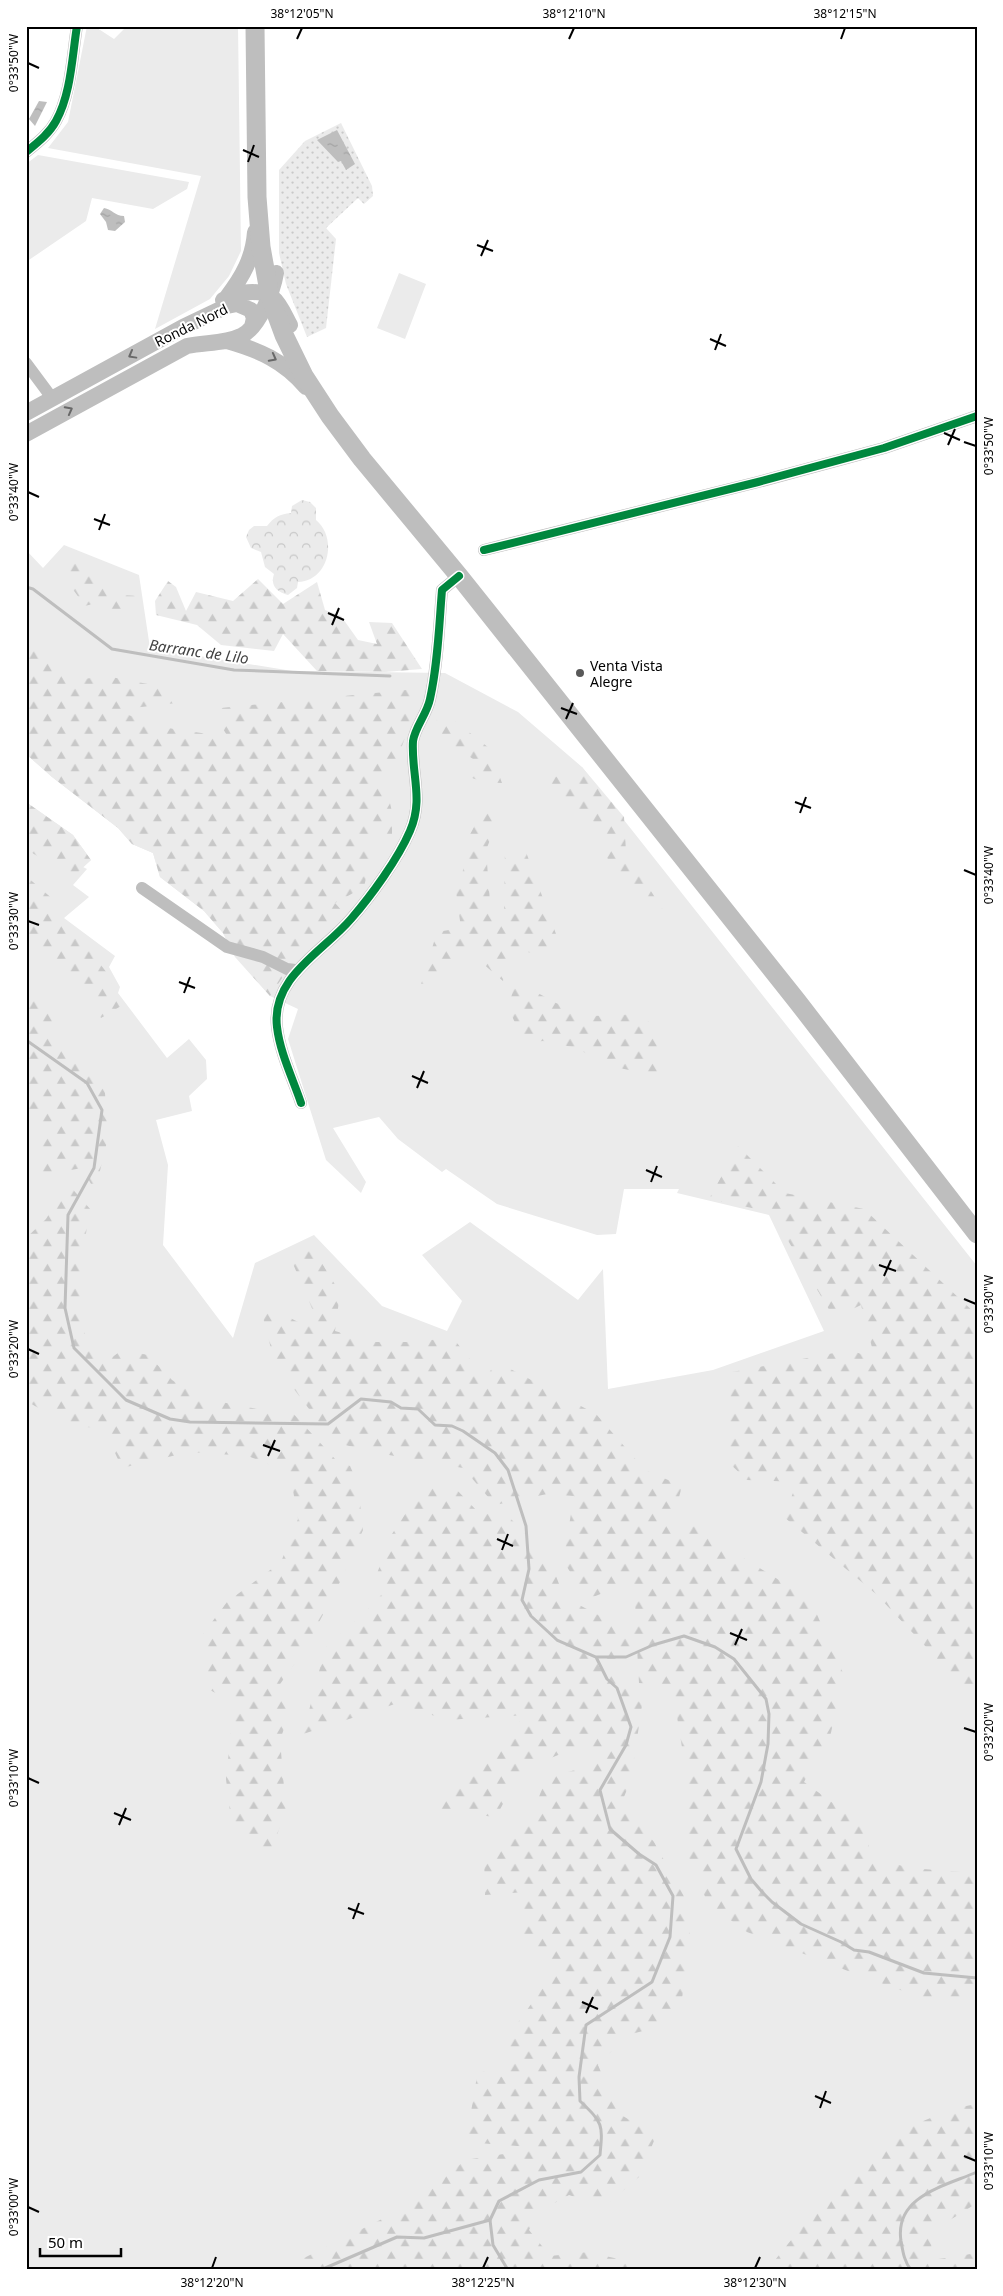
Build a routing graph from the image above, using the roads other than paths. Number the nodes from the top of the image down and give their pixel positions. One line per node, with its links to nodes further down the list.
1 (77, 26): 4 (street)
2 (255, 26): 5 (highway)
3 (264, 26): 6 (highway)
4 (26, 152)
5 (257, 197): 7 (main road); 8 (highway)
6 (276, 273): 8 (main road); 10 (highway)
7 (228, 297): 8 (main road); 9 (main road)
8 (270, 297): 10 (main road); 11 (main road); 16 (highway)
9 (206, 317): 11 (main road, Ronda Nord); 14 (main road, Ronda Nord, one-way to 14)
10 (290, 325): 20 (highway)
11 (252, 327): 12 (main road, Ronda Nord)
12 (227, 341): 16 (main road, one-way to 16); 18 (main road, Ronda Nord, one-way to 12)
13 (26, 363): 14 (street)
14 (52, 398): 15 (main road, Ronda Nord)
15 (26, 412)
16 (330, 416): 20 (highway)
17 (977, 416): 19 (street)
18 (26, 434)
19 (484, 550)
20 (445, 560): 21 (highway)
21 (459, 576): 23 (street); 25 (highway)
22 (142, 888): 23 (street)
23 (296, 970): 24 (street)
24 (302, 1103)
25 (977, 1234)

